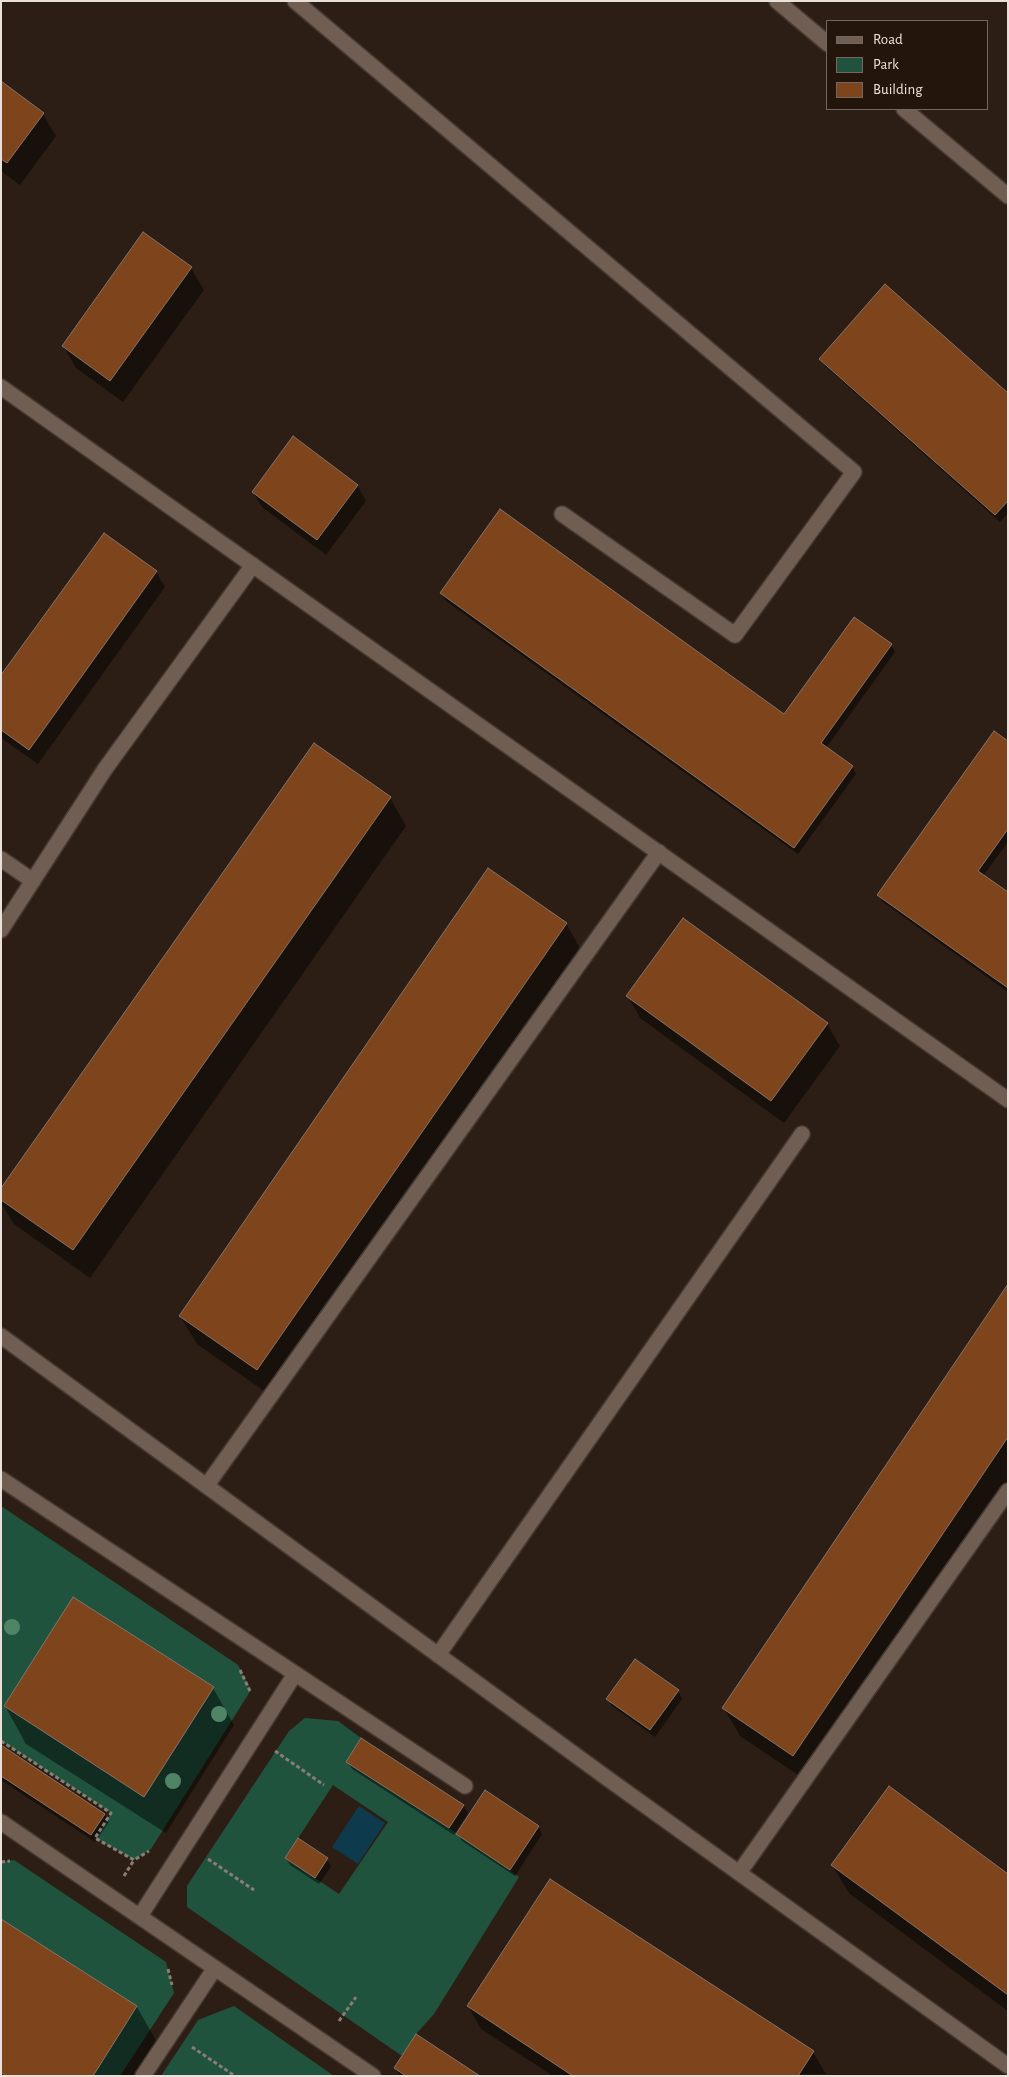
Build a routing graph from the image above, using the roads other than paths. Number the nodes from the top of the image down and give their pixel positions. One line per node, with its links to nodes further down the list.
1 (295, 1): 7 (lane)
2 (777, 1): 3 (lane)
3 (826, 42)
4 (905, 110): 5 (lane)
5 (1008, 196)
6 (1, 386): 8 (lane)
7 (562, 514)
8 (253, 565): 9 (lane); 11 (lane)
9 (659, 852): 13 (lane); 17 (lane)
10 (1, 859): 11 (lane)
11 (33, 881): 12 (lane)
12 (1, 930)
13 (1008, 1100)
14 (802, 1134): 19 (lane)
15 (1, 1336): 17 (lane)
16 (1, 1479): 20 (lane)
17 (207, 1486): 19 (lane)
18 (1008, 1491): 23 (lane)
19 (438, 1655): 23 (lane)
20 (296, 1674): 21 (lane); 24 (lane)
21 (465, 1786)
22 (1, 1822): 24 (lane)
23 (739, 1873): 26 (lane)
24 (140, 1916): 25 (lane)
25 (215, 1968): 27 (lane); 28 (lane)
26 (1008, 2066)
27 (143, 2076)
28 (373, 2076)

